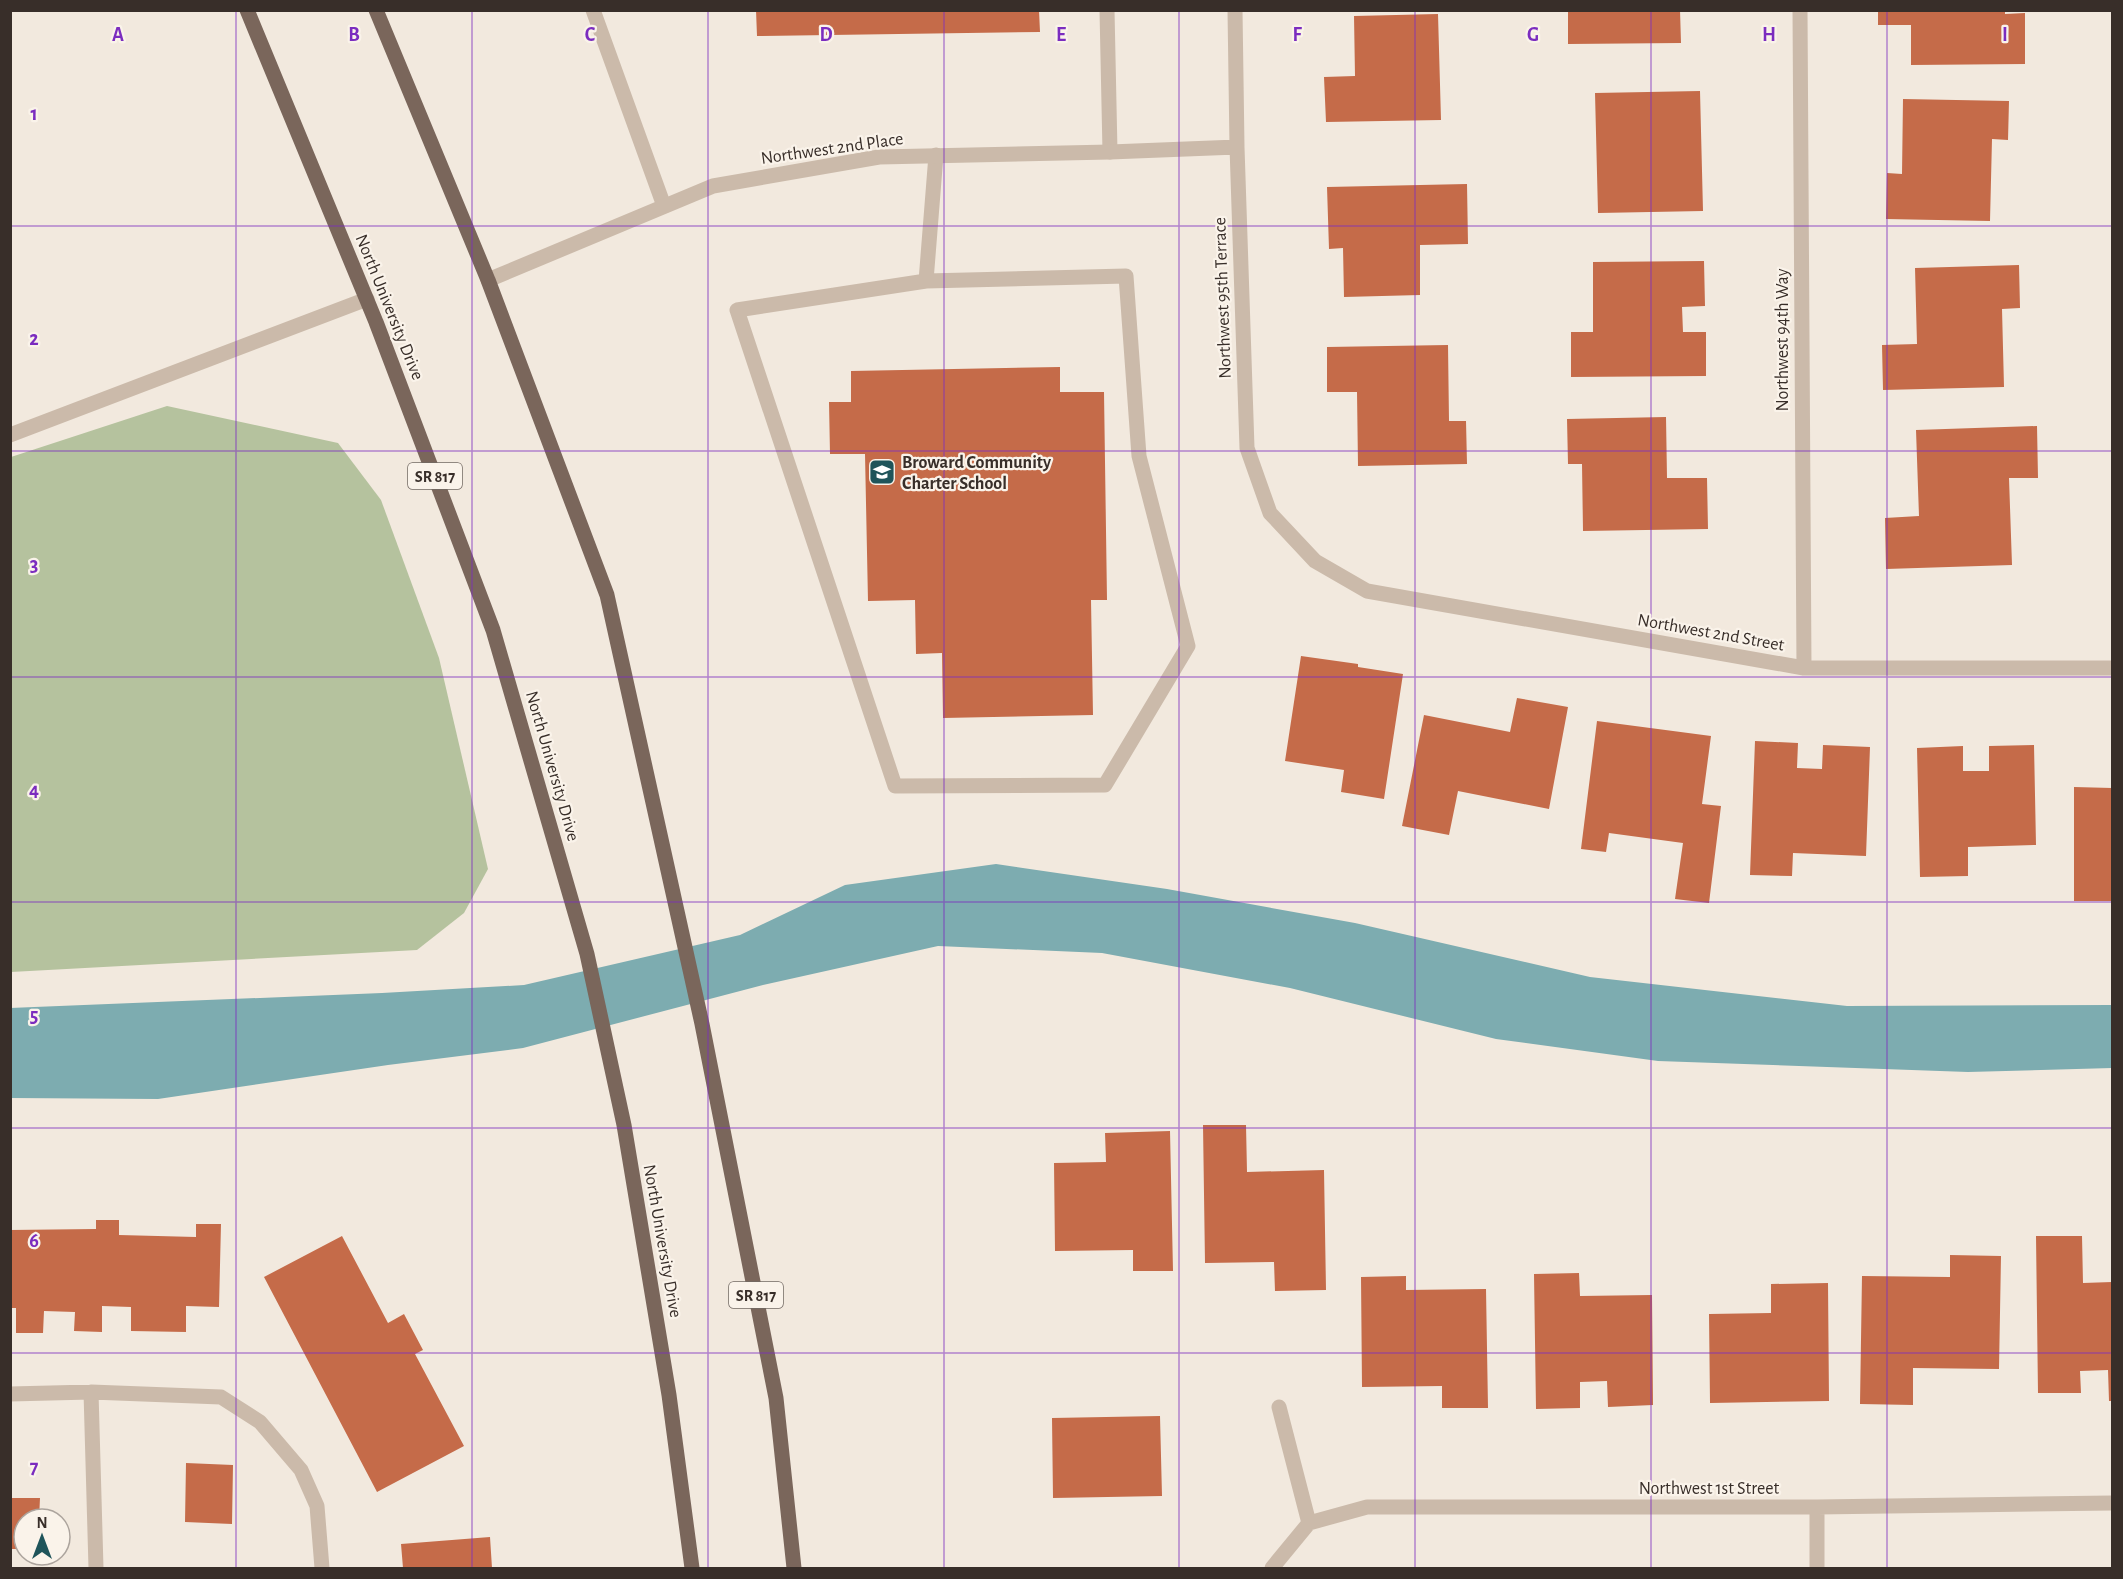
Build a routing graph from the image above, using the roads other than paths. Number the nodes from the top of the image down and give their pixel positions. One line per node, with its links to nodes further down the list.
1 (247, 10): 13 (main road, North University Drive / SR 817)
2 (376, 10): 11 (main road, SR 817)
3 (592, 10): 10 (street)
4 (1107, 10): 8 (street)
5 (1236, 10): 7 (street, Northwest 95th Terrace)
6 (1800, 10): 16 (street, Northwest 94th Way)
7 (1237, 147): 8 (street, Northwest 2nd Place); 15 (street, Northwest 95th Terrace)
8 (1110, 152): 9 (street, Northwest 2nd Place)
9 (936, 155): 10 (street, Northwest 2nd Place); 12 (street)
10 (664, 206): 11 (street, Northwest 2nd Place)
11 (488, 280): 27 (main road, SR 817)
12 (926, 281): 12 (street)
13 (367, 299): 14 (street); 26 (main road, North University Drive / SR 817)
14 (10, 435)
15 (1315, 561): 16 (street, Northwest 2nd Street)
16 (1804, 668): 17 (street, Northwest 2nd Street)
17 (2112, 668)
18 (91, 1392): 19 (street); 24 (street); 25 (street)
19 (10, 1394)
20 (1279, 1407): 23 (street)
21 (2112, 1503): 22 (street, Northwest 1st Street)
22 (1817, 1507): 23 (street, Northwest 1st Street); 29 (street)
23 (1309, 1523): 28 (street)
24 (96, 1569)
25 (322, 1569)
26 (692, 1569)
27 (794, 1569)
28 (1272, 1569)
29 (1817, 1569)

